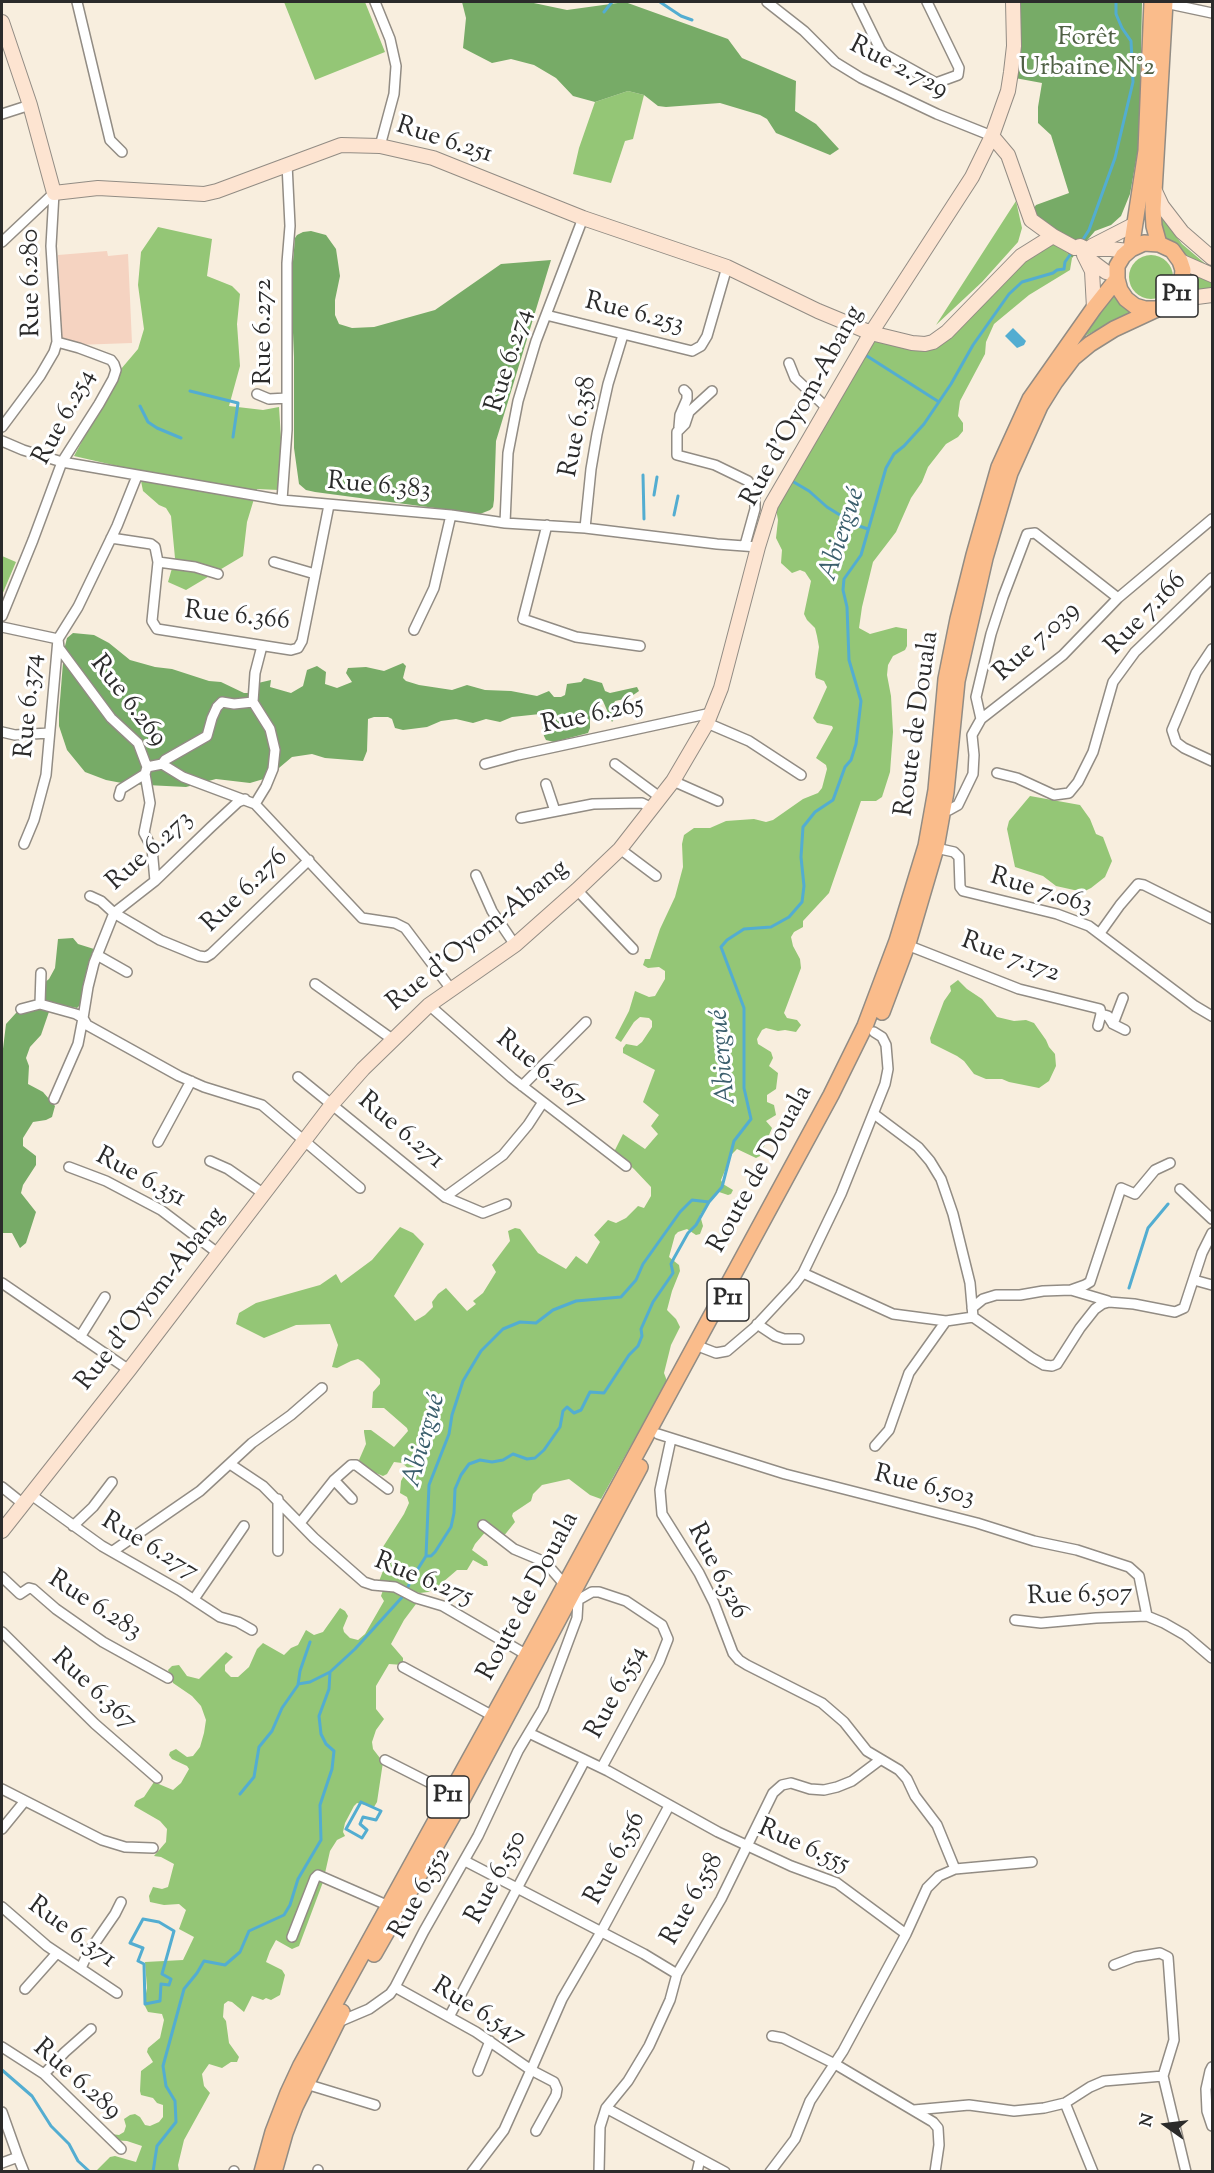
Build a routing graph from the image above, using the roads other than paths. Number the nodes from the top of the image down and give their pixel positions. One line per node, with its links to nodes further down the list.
1 (77, 2): 14 (street)
2 (375, 2): 13 (street)
3 (766, 2): 12 (street, Rue 2.729)
4 (857, 2): 5 (street)
5 (927, 2)
6 (1013, 2): 12 (main road, Rue d'Oyom-Abang)
7 (1161, 2): 8 (street); 16 (main road, P11); 19 (main road, Route de Douala / P11)
8 (1212, 13)
9 (2, 22): 10 (main road)
10 (30, 105): 11 (street); 17 (main road)
11 (2, 114)
12 (992, 136): 20 (main road); 35 (main road, Rue d'Oyom-Abang)
13 (380, 146): 15 (main road, Rue 6.251); 18 (main road, Rue 6.251)
14 (122, 152)
15 (287, 164): 17 (main road, Rue 6.251); 42 (street, Rue 6.272)
16 (1154, 189): 22 (main road, P11); 25 (main road)
17 (54, 193): 21 (street); 37 (street, Rue 6.280)
18 (583, 218): 27 (main road, Rue 6.251); 34 (street, Rue 6.274)
19 (1135, 224): 23 (main road); 24 (main road, Route de Douala / P11)
20 (1056, 236): 23 (main road); 35 (main road, Rue 6.251)
21 (2, 242)
22 (1159, 244): 24 (main road, P11); 26 (main road, P11)
23 (1082, 250): 24 (main road); 29 (main road); 32 (main road)
24 (1129, 250): 29 (main road, Route de Douala / P11)
25 (1212, 258)
26 (1180, 261): 28 (main road); 31 (main road, P11)
27 (727, 267): 35 (main road, Rue 6.251); 36 (street, Rue 6.253)
28 (1212, 275)
29 (1117, 277): 32 (main road, Route de Douala / P11); 33 (main road, P11)
30 (1212, 295): 31 (main road)
31 (1174, 300): 33 (main road, P11)
32 (1094, 308): 116 (main road, Route de Douala / P11)
33 (1157, 309): 90 (main road, P11)
34 (546, 315): 36 (street, Rue 6.253); 52 (street, Rue 6.274)
35 (871, 333): 43 (main road, Rue d'Oyom-Abang)
36 (623, 335): 55 (street, Rue 6.358)
37 (57, 342): 44 (street, Rue 6.280); 47 (street, Rue 6.254)
38 (789, 363): 43 (street)
39 (684, 390): 45 (street)
40 (712, 391): 45 (street)
41 (257, 394): 42 (street)
42 (287, 398): 49 (street, Rue 6.272)
43 (828, 409): 57 (main road, Rue d'Oyom-Abang)
44 (2, 427)
45 (677, 432): 57 (street)
46 (2, 441): 47 (street, Rue 6.383)
47 (62, 462): 48 (street, Rue 6.383); 64 (street, Rue 6.254)
48 (137, 476): 49 (street, Rue 6.383); 56 (street)
49 (282, 500): 50 (street, Rue 6.383)
50 (329, 505): 51 (street, Rue 6.383); 61 (street, Rue 6.366)
51 (451, 515): 52 (street, Rue 6.383); 66 (street)
52 (505, 522): 53 (street, Rue 6.383)
53 (547, 525): 55 (street, Rue 6.383); 69 (street)
54 (1210, 526): 63 (street, Rue 7.039)
55 (585, 528): 57 (street, Rue 6.383)
56 (111, 538): 58 (street); 67 (street)
57 (751, 546): 72 (main road, Rue d'Oyom-Abang)
58 (158, 562): 60 (street); 68 (street, Rue 6.366)
59 (274, 562): 61 (street)
60 (218, 574)
61 (315, 574): 68 (street, Rue 6.366)
62 (1212, 580): 81 (street, Rue 7.166)
63 (1118, 598): 73 (street, Rue 7.039); 73 (street)
64 (2, 616)
65 (2, 627): 67 (street)
66 (414, 630)
67 (57, 639): 75 (street, Rue 6.374); 80 (street, Rue 6.269)
68 (262, 646): 71 (street)
69 (640, 646)
70 (1212, 649): 76 (street)
71 (253, 702): 77 (street); 89 (street)
72 (709, 718): 78 (street, Rue 6.265); 82 (street); 83 (main road, Rue d'Oyom-Abang)
73 (981, 719): 90 (street)
74 (2, 732): 75 (street)
75 (49, 734): 93 (street, Rue 6.374)
76 (1212, 761)
77 (162, 764): 80 (street, Rue 6.269); 86 (street, Rue 6.269)
78 (485, 764)
79 (615, 764): 88 (street)
80 (146, 771): 85 (street); 99 (street)
81 (997, 773)
82 (801, 775)
83 (673, 781): 87 (street); 88 (main road, Rue d'Oyom-Abang)
84 (546, 784): 91 (street)
85 (120, 796)
86 (245, 799): 89 (street, Rue 6.269); 99 (street, Rue 6.273)
87 (718, 801)
88 (657, 803): 91 (street); 95 (main road, Rue d'Oyom-Abang)
89 (255, 804): 96 (street, Rue 6.269)
90 (943, 809): 94 (main road, P11)
91 (555, 811): 92 (street)
92 (521, 818)
93 (24, 844)
94 (936, 848): 104 (street, Rue 7.063); 106 (main road, P11)
95 (620, 849): 98 (street); 100 (main road, Rue d'Oyom-Abang)
96 (309, 860): 102 (street, Rue 6.276); 112 (street, Rue 6.269)
97 (476, 875): 105 (street)
98 (656, 876)
99 (155, 881): 102 (street, Rue 6.273)
100 (577, 890): 105 (main road, Rue d'Oyom-Abang); 107 (street)
101 (90, 896): 102 (street)
102 (114, 914): 108 (street, Rue 6.273)
103 (1212, 919): 104 (street)
104 (1100, 933): 119 (street, Rue 7.063)
105 (515, 945): 112 (main road, Rue d'Oyom-Abang)
106 (907, 945): 116 (main road, P11); 118 (street, Rue 7.172)
107 (633, 949)
108 (97, 955): 109 (street); 120 (street, Rue 6.273)
109 (127, 972)
110 (41, 973): 114 (street)
111 (315, 984): 126 (street)
112 (451, 988): 115 (main road, Rue d'Oyom-Abang)
113 (1123, 998): 122 (street)
114 (40, 1004): 117 (street); 120 (street)
115 (429, 1005): 126 (main road, Rue d'Oyom-Abang); 129 (street, Rue 6.267)
116 (879, 1007): 125 (main road, P11); 183 (main road, Route de Douala / P11)
117 (21, 1009)
118 (1101, 1012): 122 (street); 123 (street)
119 (1212, 1016)
120 (83, 1018): 128 (street); 130 (street, Rue 6.273)
121 (586, 1023): 129 (street)
122 (1113, 1024): 124 (street)
123 (1098, 1026)
124 (1125, 1030)
125 (874, 1032): 133 (street); 162 (main road, P11)
126 (392, 1039): 132 (main road, Rue d'Oyom-Abang)
127 (298, 1077): 132 (street, Rue 6.271)
128 (191, 1081): 134 (street); 135 (street)
129 (522, 1086): 131 (street, Rue 6.267)
130 (54, 1099)
131 (543, 1102): 138 (street, Rue 6.267); 143 (street, Rue 6.271)
132 (333, 1104): 135 (main road, Rue d'Oyom-Abang); 143 (street, Rue 6.271)
133 (874, 1114): 148 (street); 154 (street)
134 (158, 1142)
135 (303, 1142): 140 (street); 142 (main road, Rue d'Oyom-Abang)
136 (210, 1161): 142 (street)
137 (1170, 1163): 152 (street)
138 (626, 1166)
139 (69, 1167): 147 (street, Rue 6.351)
140 (360, 1188)
141 (1180, 1189): 145 (street)
142 (264, 1194): 147 (main road, Rue d'Oyom-Abang)
143 (446, 1197): 144 (street)
144 (506, 1204)
145 (1212, 1219)
146 (1212, 1233): 149 (street)
147 (219, 1254): 163 (main road, Rue d'Oyom-Abang)
148 (803, 1273): 158 (street); 159 (street)
149 (1194, 1280): 151 (street); 156 (street)
150 (2, 1283): 160 (street)
151 (1212, 1285)
152 (1071, 1290): 155 (street); 156 (street)
153 (105, 1297): 160 (street)
154 (971, 1297): 155 (street); 157 (street)
155 (983, 1299): 157 (street)
156 (1109, 1302): 157 (street)
157 (973, 1312): 158 (street)
158 (946, 1322): 166 (street)
159 (757, 1324): 161 (street); 162 (street)
160 (80, 1337): 163 (street)
161 (799, 1339)
162 (703, 1348): 165 (main road, P11)
163 (129, 1370): 172 (main road, Rue d'Oyom-Abang)
164 (322, 1388): 167 (street)
165 (664, 1436): 183 (main road, P11); 185 (street, Rue 6.503); 197 (street, Rue 6.526)
166 (875, 1446)
167 (230, 1464): 173 (street, Rue 6.275); 180 (street)
168 (334, 1480): 171 (street); 174 (street); 175 (street)
169 (112, 1482): 176 (street)
170 (2, 1487): 172 (street, Rue 6.277)
171 (388, 1489)
172 (26, 1498): 176 (street, Rue 6.277); 179 (main road, Rue d'Oyom-Abang)
173 (278, 1499): 175 (street, Rue 6.275); 181 (street)
174 (352, 1499)
175 (300, 1522): 189 (street, Rue 6.275)
176 (73, 1526): 180 (street, Rue 6.277)
177 (244, 1526): 184 (street)
178 (483, 1526): 183 (street)
179 (2, 1531)
180 (113, 1551): 184 (street, Rue 6.277)
181 (278, 1551)
182 (2, 1577): 192 (street, Rue 6.283)
183 (571, 1593): 189 (main road, Route de Douala / P11); 194 (street, Rue 6.552); 198 (street, Rue 6.554); 225 (main road, P11)
184 (194, 1599): 187 (street, Rue 6.277)
185 (1147, 1616): 186 (street, Rue 6.507); 190 (street)
186 (1015, 1620)
187 (252, 1630)
188 (2, 1632): 199 (street, Rue 6.367)
189 (527, 1655): 193 (main road, Route de Douala / P11)
190 (1212, 1658)
191 (403, 1667): 193 (street)
192 (168, 1678)
193 (493, 1716): 201 (main road, Route de Douala / P11)
194 (529, 1733): 196 (street, Rue 6.555); 207 (street, Rue 6.552)
195 (385, 1760): 201 (street)
196 (585, 1760): 198 (street, Rue 6.555); 210 (street, Rue 6.550)
197 (880, 1760): 205 (street, Rue 6.558); 209 (street, Rue 6.526)
198 (602, 1767): 203 (street, Rue 6.555)
199 (157, 1778)
200 (2, 1789): 202 (street)
201 (450, 1793): 212 (main road, Route de Douala / P11)
202 (24, 1802): 204 (street); 206 (street)
203 (669, 1806): 205 (street, Rue 6.555); 214 (street, Rue 6.556)
204 (2, 1829)
205 (748, 1846): 215 (street, Rue 6.555); 220 (street, Rue 6.558)
206 (153, 1848)
207 (465, 1861): 210 (street); 221 (street, Rue 6.552)
208 (1032, 1862): 209 (street)
209 (955, 1869): 215 (street)
210 (517, 1887): 214 (street); 224 (street, Rue 6.550)
211 (121, 1902): 219 (street)
212 (389, 1906): 216 (street); 249 (main road, Route de Douala / P11)
213 (2, 1908): 217 (street, Rue 6.371)
214 (601, 1932): 220 (street); 232 (street, Rue 6.556)
215 (906, 1934): 230 (street)
216 (292, 1937)
217 (57, 1953): 219 (street, Rue 6.371); 222 (street)
218 (1114, 1965): 235 (street)
219 (81, 1968): 223 (street, Rue 6.371)
220 (677, 1974): 239 (street)
221 (396, 1987): 224 (street, Rue 6.547); 225 (street, Rue 6.552)
222 (25, 1989)
223 (117, 1993)
224 (449, 2017): 228 (street, Rue 6.547)
225 (336, 2023): 236 (main road, P11)
226 (91, 2029): 234 (street)
227 (772, 2036): 230 (street)
228 (490, 2041): 232 (street, Rue 6.547); 233 (street)
229 (2, 2047): 234 (street, Rue 6.289)
230 (835, 2064): 240 (street); 255 (street)
231 (1212, 2067): 242 (street)
232 (531, 2070): 243 (street); 251 (street, Rue 6.547)
233 (478, 2071)
234 (44, 2074): 244 (street, Rue 6.289)
235 (1163, 2076): 237 (street); 258 (street)
236 (306, 2084): 238 (street); 250 (main road, P11)
237 (1065, 2103): 240 (street); 257 (street)
238 (375, 2105)
239 (606, 2108): 246 (street); 252 (street)
240 (914, 2110): 256 (street)
241 (2, 2112): 245 (street)
242 (1212, 2126)
243 (536, 2131)
244 (122, 2149)
245 (18, 2157): 247 (street); 248 (street)
246 (700, 2159): 253 (street); 254 (street)
247 (2, 2163)
248 (24, 2172)
249 (262, 2172)
250 (274, 2172)
251 (472, 2172)
252 (599, 2172)
253 (697, 2172)
254 (725, 2172)
255 (770, 2172)
256 (935, 2172)
257 (1093, 2172)
258 (1186, 2172)

